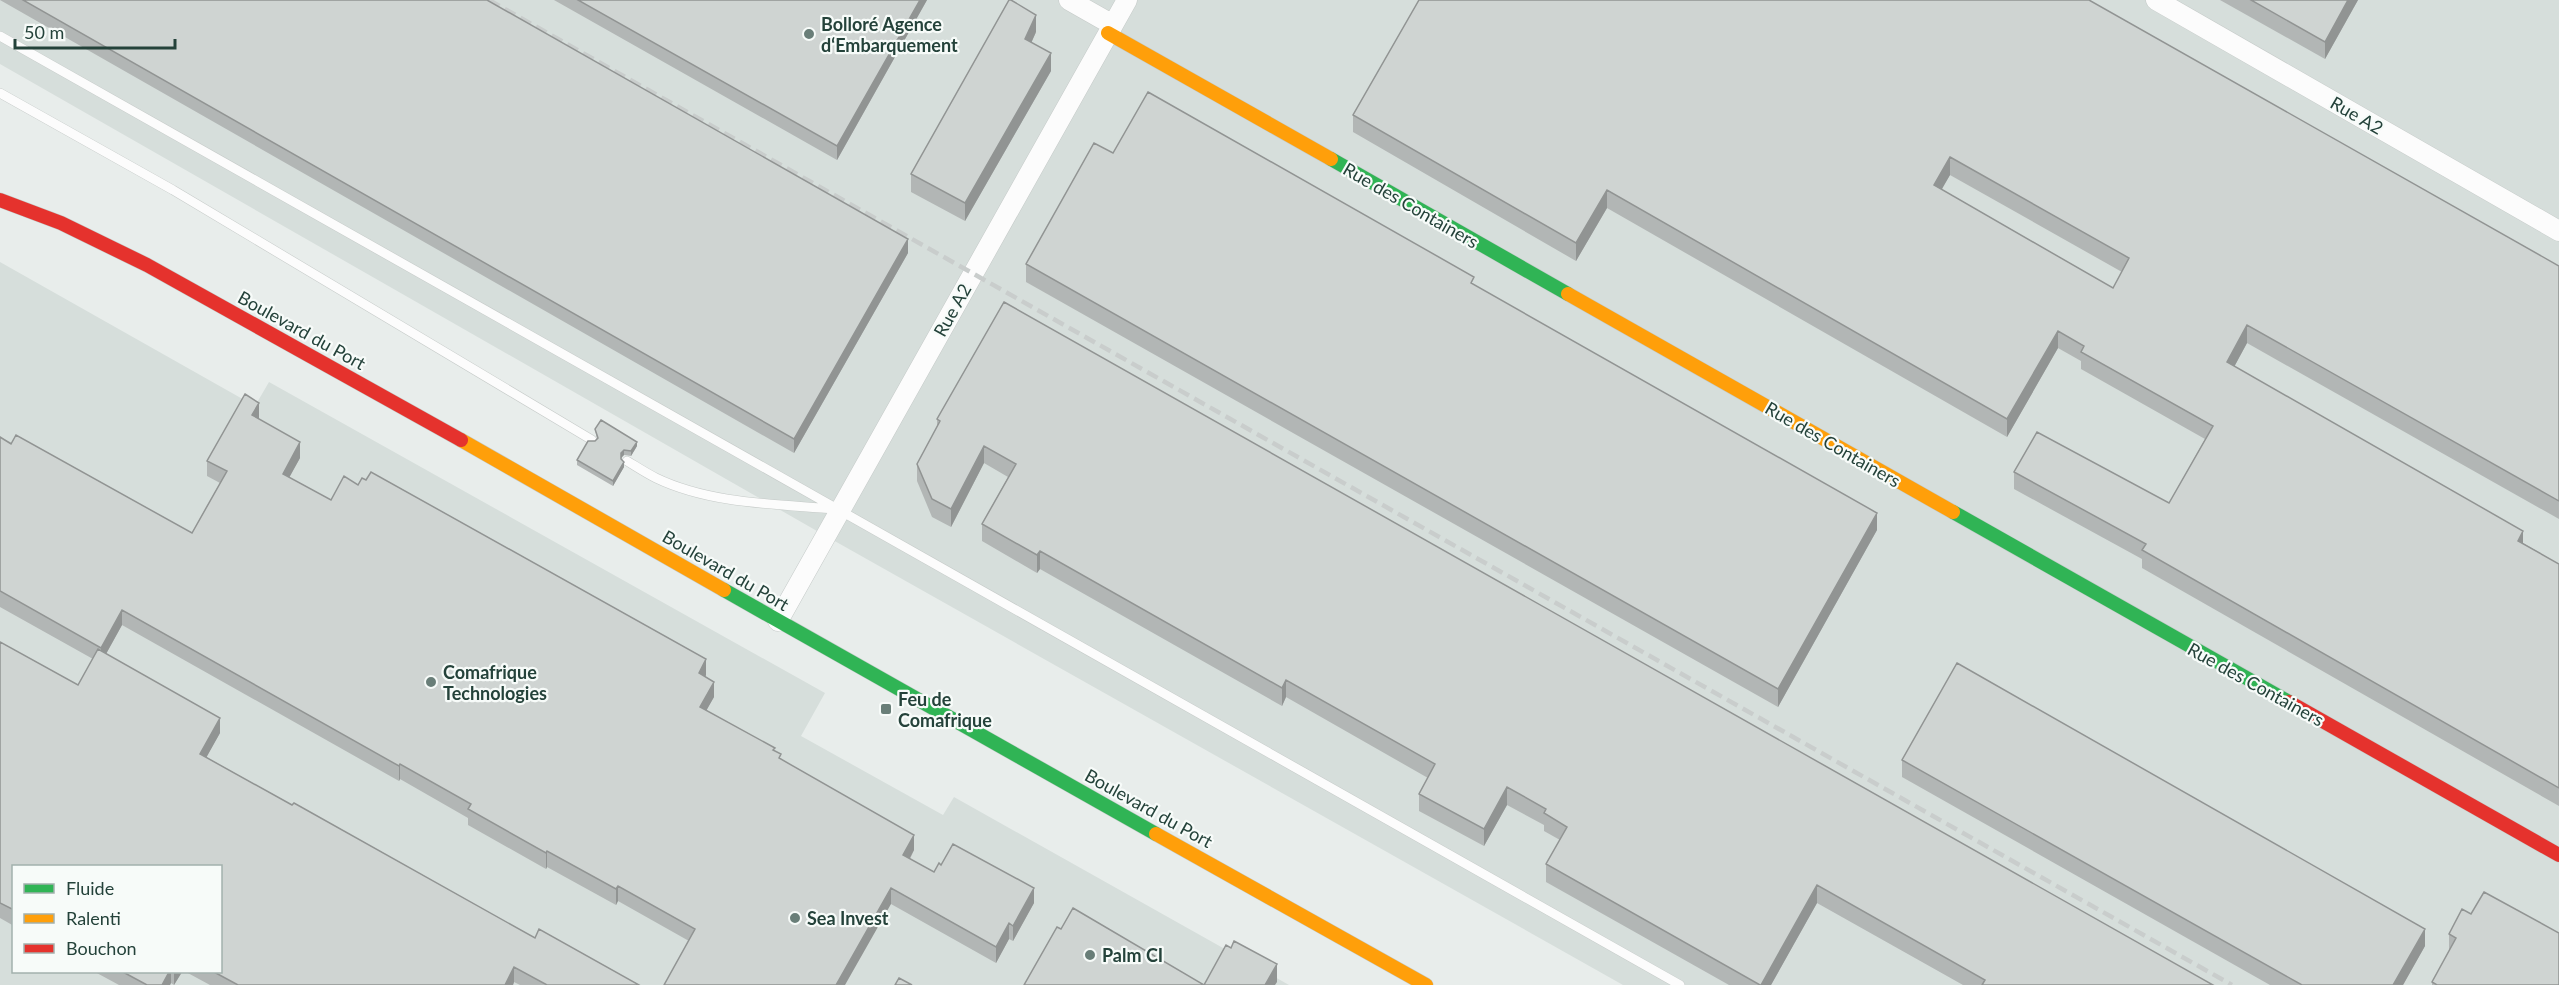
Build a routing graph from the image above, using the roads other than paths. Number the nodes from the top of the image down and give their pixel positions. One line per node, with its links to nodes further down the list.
1 (1069, 0): 4 (street, Rue des Containers)
2 (1127, 0): 4 (street, Rue A2)
3 (2156, 0): 8 (street, Rue A2)
4 (1110, 29): 11 (street, Rue A2); 13 (street, Rue des Containers)
5 (0, 36): 11 (lane)
6 (0, 93): 9 (lane)
7 (0, 200): 12 (street, Boulevard du Port)
8 (2559, 231)
9 (592, 440)
10 (627, 461): 11 (lane)
11 (840, 510): 12 (street, Rue A2); 15 (lane)
12 (778, 621): 14 (street, Boulevard du Port)
13 (2559, 855)
14 (1426, 985)
15 (1680, 985)

